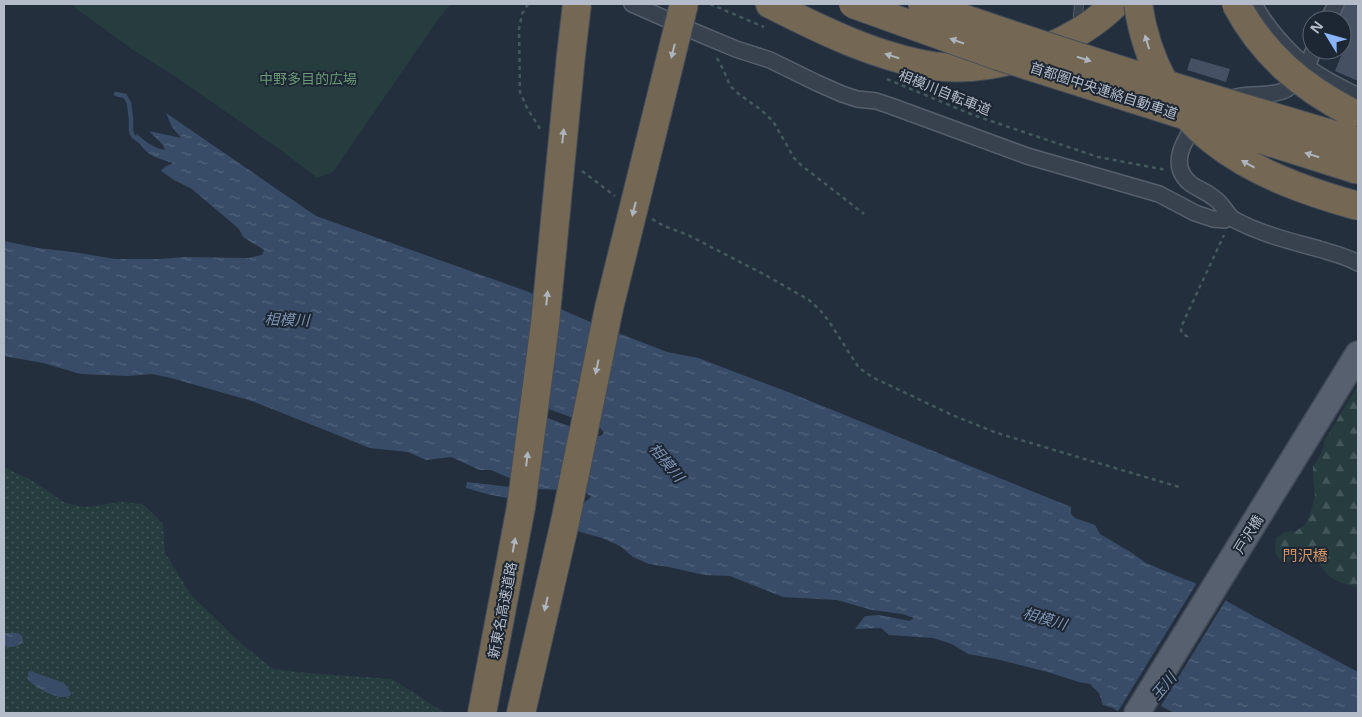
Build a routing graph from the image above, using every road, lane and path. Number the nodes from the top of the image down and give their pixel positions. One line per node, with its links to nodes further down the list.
1 (528, 4): 21 (path)
2 (577, 4): 35 (highway, 新東名高速道路, one-way to 2, bridge)
3 (632, 4): 14 (street)
4 (684, 4): 36 (highway, one-way to 36, bridge)
5 (710, 4): 13 (path)
6 (853, 4): 25 (highway, 首都圏中央連絡自動車道, one-way to 6, bridge)
7 (922, 4): 22 (highway, 首都圏中央連絡自動車道, one-way to 22, bridge)
8 (1079, 4): 15 (lane)
9 (1115, 4): 15 (highway)
10 (1138, 4): 27 (highway, one-way to 10, bridge)
11 (1236, 4): 20 (highway, bridge)
12 (1254, 4): 17 (street)
13 (768, 15): 15 (highway, one-way to 13, bridge)
14 (700, 34): 28 (path); 30 (street)
15 (1077, 34)
16 (1309, 60): 17 (street)
17 (1306, 66): 19 (street); 24 (street)
18 (882, 77): 24 (path, 相模川自転車道)
19 (1358, 96)
20 (1358, 116)
21 (544, 134)
22 (1358, 142)
23 (576, 166): 26 (path)
24 (1180, 169): 30 (street)
25 (1358, 170)
26 (618, 198)
27 (1358, 206)
28 (864, 214)
29 (646, 215): 34 (path)
30 (1232, 218): 31 (street); 32 (path)
31 (1358, 263)
32 (1188, 337)
33 (1358, 354): 37 (main road, 戸沢橋)
34 (1179, 487)
35 (482, 713)
36 (521, 713)
37 (1137, 713)

